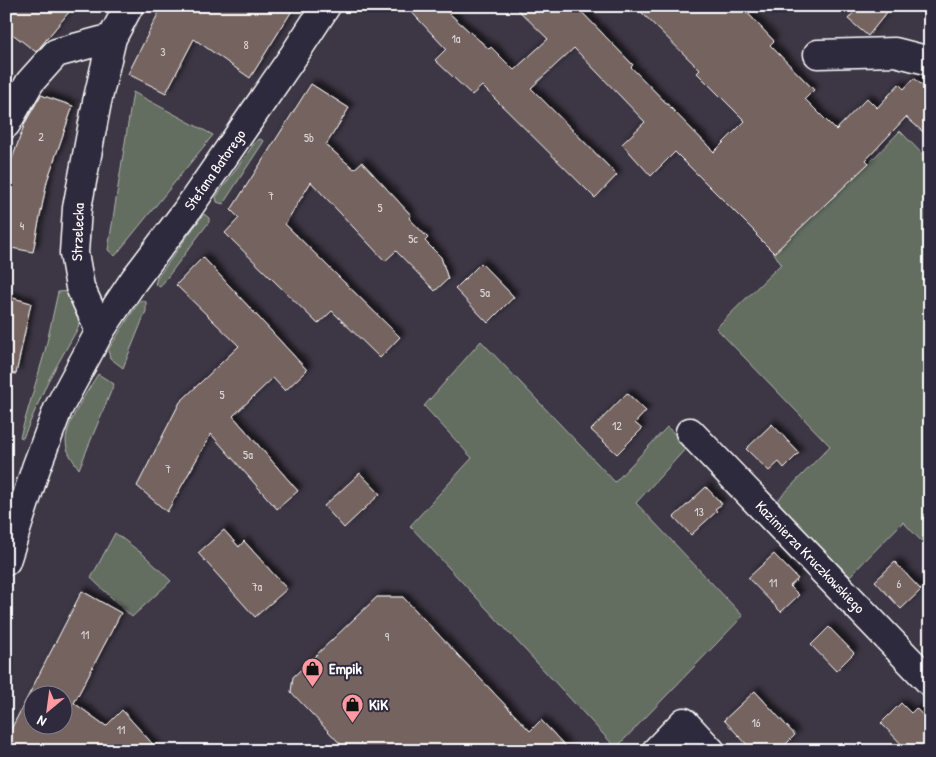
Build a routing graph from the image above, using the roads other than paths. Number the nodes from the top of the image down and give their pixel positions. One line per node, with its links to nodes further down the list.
1 (129, 6): 3 (street, Strzelecka)
2 (326, 6): 7 (street, Stefana Batorego)
3 (112, 38): 6 (street); 7 (street, Strzelecka)
4 (818, 54): 5 (street)
5 (930, 61)
6 (6, 124)
7 (100, 331): 9 (street)
8 (690, 432): 10 (street, Kazimierza Kruczkowskiego)
9 (6, 561)
10 (930, 682)
11 (656, 751): 12 (street)
12 (712, 751)

